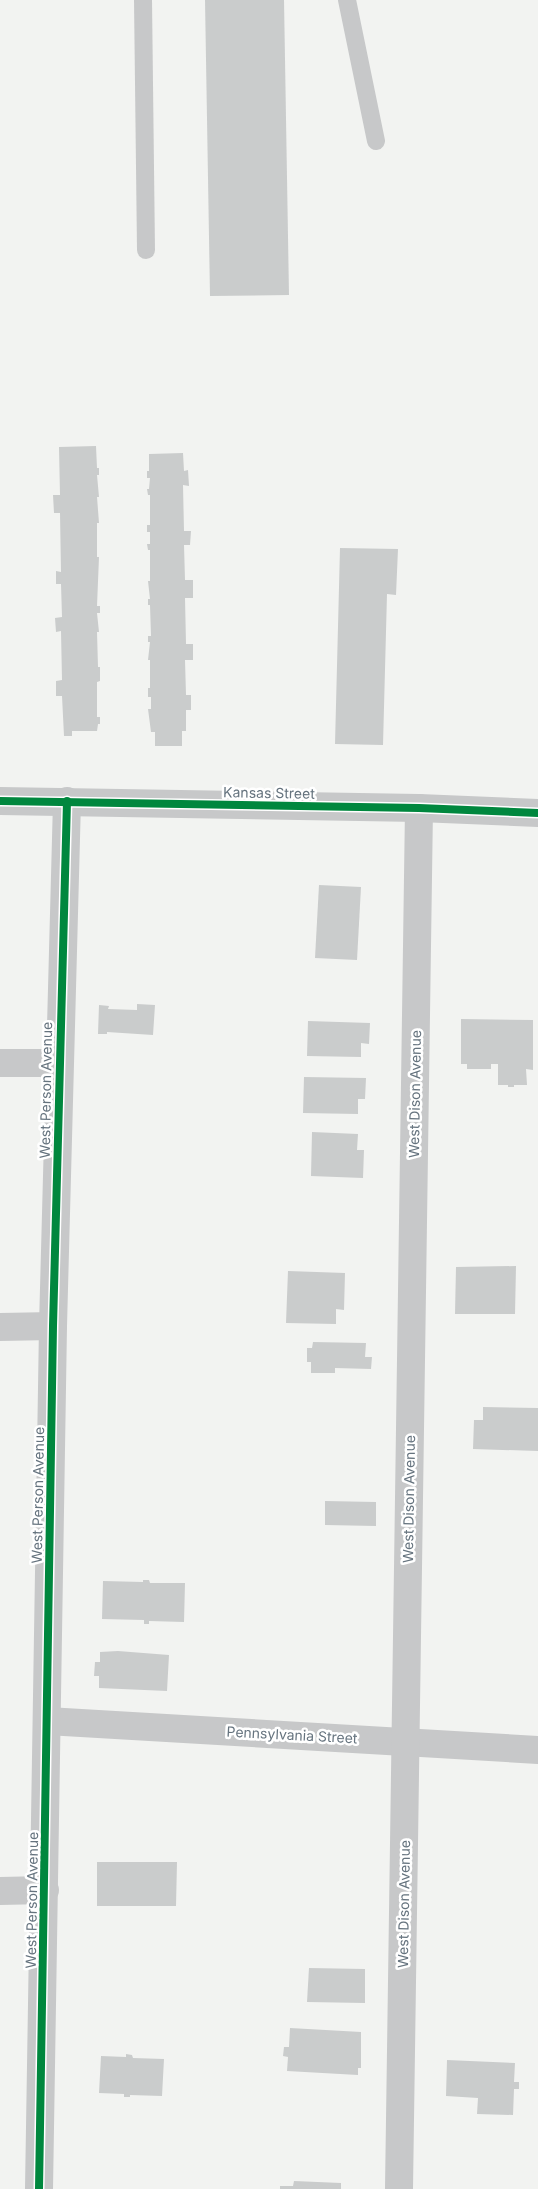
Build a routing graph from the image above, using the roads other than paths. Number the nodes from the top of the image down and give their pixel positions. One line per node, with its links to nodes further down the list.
1 (143, 0): 4 (lane)
2 (347, 0): 3 (lane)
3 (376, 141)
4 (146, 250)
5 (0, 801): 6 (street, Kansas Street)
6 (67, 801): 7 (street, Kansas Street); 10 (street, West Person Avenue)
7 (419, 808): 8 (street, Kansas Street); 14 (street, West Dison Avenue)
8 (538, 813)
9 (0, 1063): 10 (street)
10 (59, 1063): 11 (street, West Person Avenue)
11 (53, 1326): 12 (street); 13 (street, West Person Avenue)
12 (0, 1327)
13 (47, 1721): 14 (street, Pennsylvania Street); 17 (street, West Person Avenue)
14 (406, 1742): 15 (street, Pennsylvania Street); 19 (street, West Dison Avenue)
15 (538, 1750)
16 (0, 1890): 17 (street)
17 (44, 1890): 18 (street, West Person Avenue)
18 (39, 2189)
19 (399, 2189)

